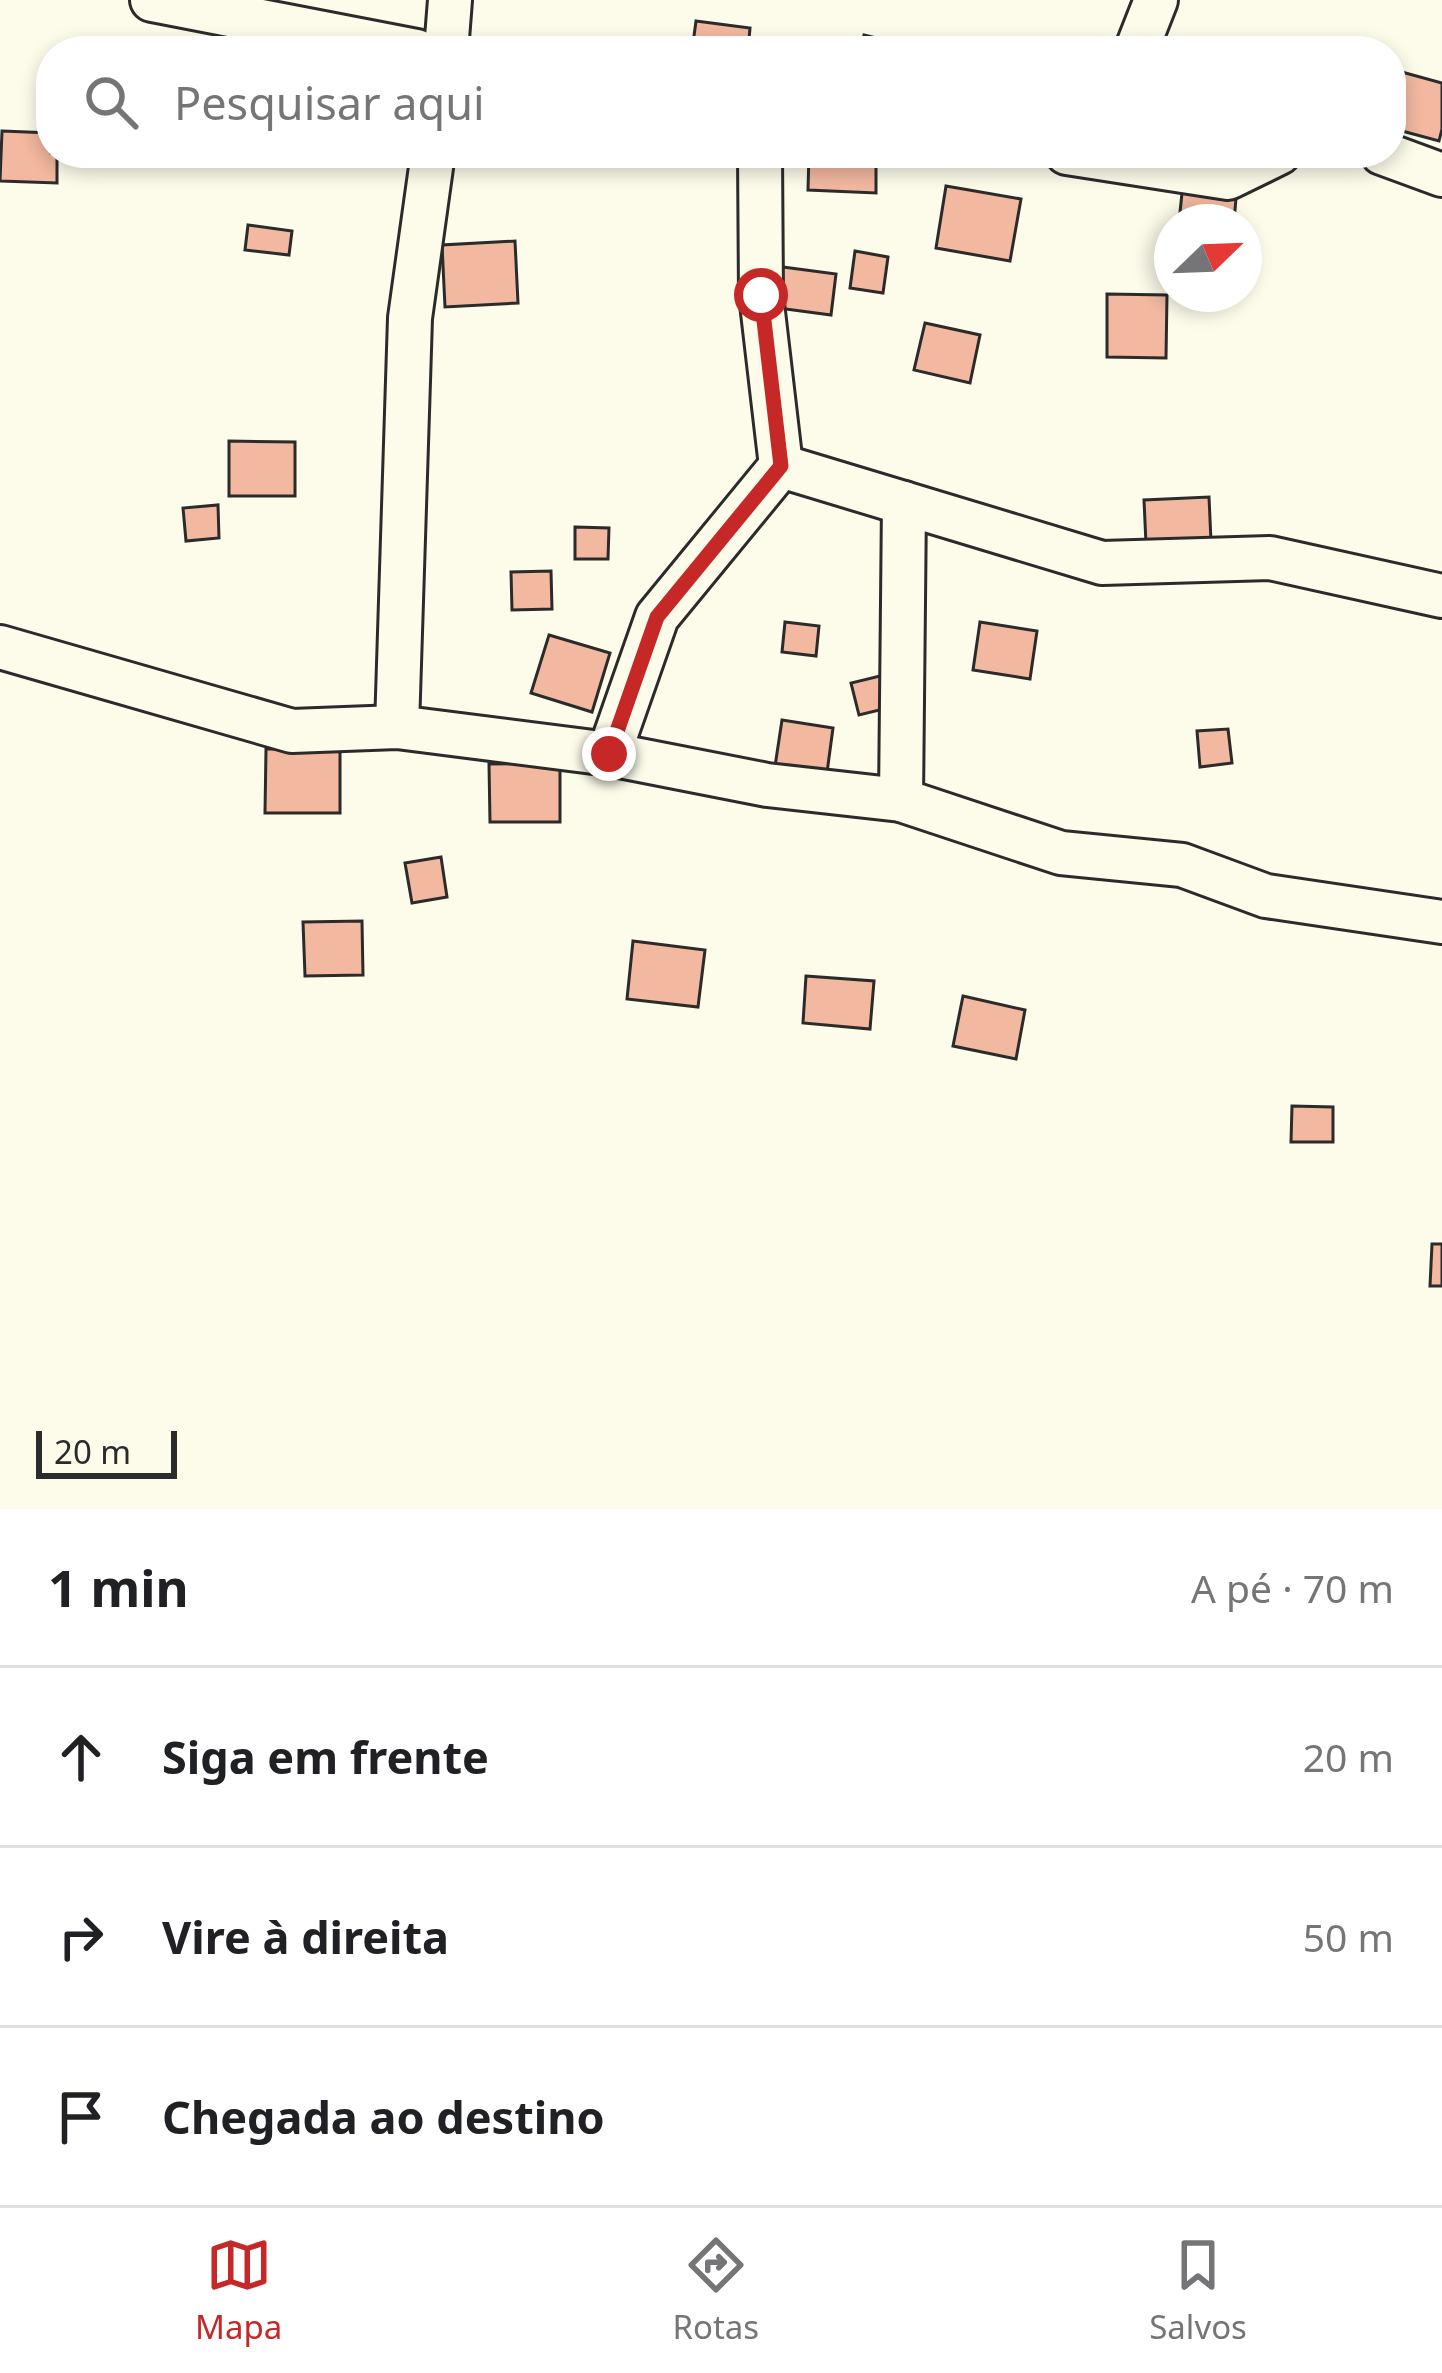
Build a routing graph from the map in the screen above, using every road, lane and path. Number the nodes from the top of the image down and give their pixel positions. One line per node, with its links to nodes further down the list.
1 (152, 0): 4 (street)
2 (450, 0): 5 (street)
3 (1156, 0): 6 (street)
4 (339, 36)
5 (447, 36)
6 (1142, 36)
7 (1406, 162): 12 (street)
8 (431, 168): 17 (street)
9 (760, 168): 13 (street)
10 (1167, 168): 11 (street)
11 (1249, 168)
12 (1442, 175)
13 (781, 466): 14 (street); 18 (street)
14 (904, 503): 15 (street); 19 (street)
15 (1442, 596)
16 (0, 647): 17 (street)
17 (397, 728): 18 (street)
18 (609, 754): 19 (street)
19 (901, 800): 20 (street)
20 (1442, 922)

